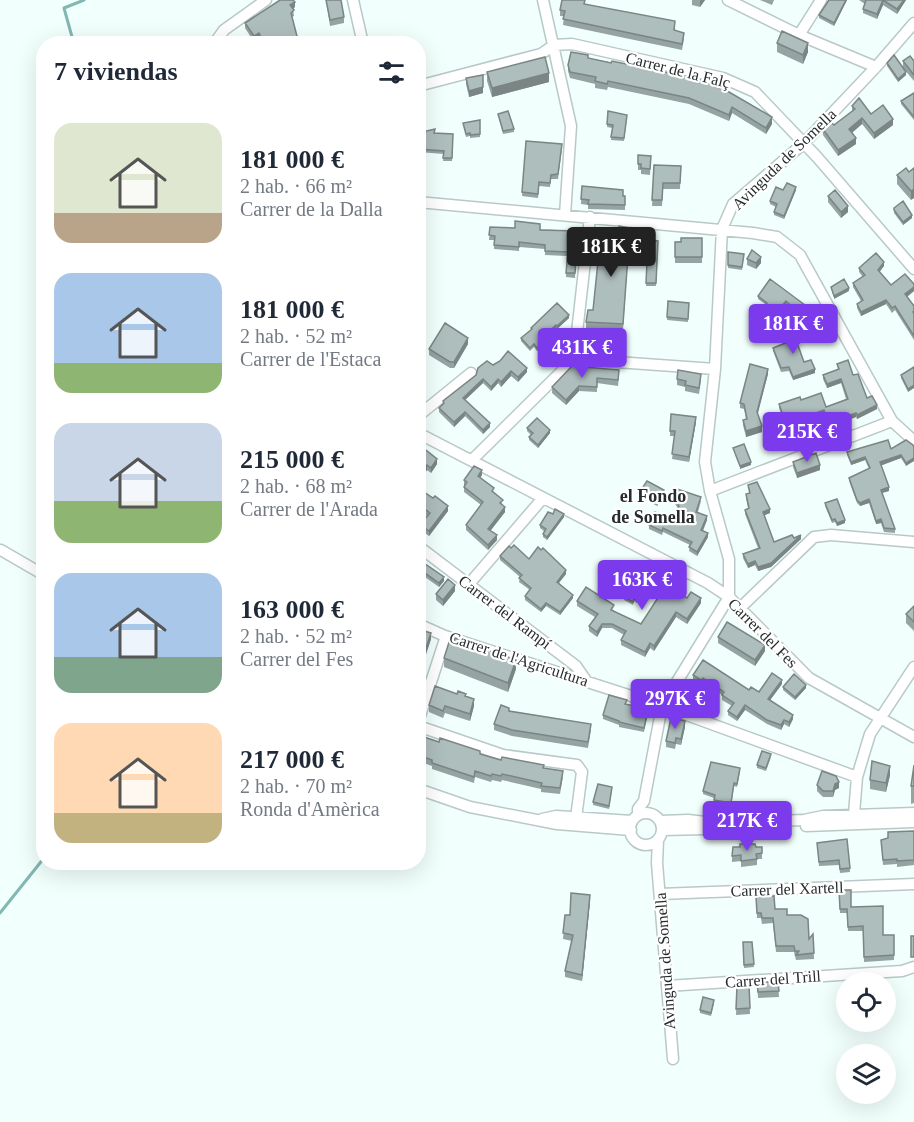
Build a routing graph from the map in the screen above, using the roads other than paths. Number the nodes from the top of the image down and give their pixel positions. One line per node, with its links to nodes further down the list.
1 (266, 0): 8 (street)
2 (353, 0): 9 (street)
3 (543, 0): 10 (street)
4 (821, 0): 7 (street)
5 (734, 2): 7 (street)
6 (914, 23): 11 (street, Avinguda de Somella)
7 (799, 35): 11 (street)
8 (220, 36)
9 (361, 36)
10 (554, 45): 12 (street); 13 (street, Carrer de la Falç); 15 (street)
11 (876, 67): 13 (street, Avinguda de Somella)
12 (426, 84)
13 (804, 143): 17 (street, Avinguda de Somella); 18 (street, Carrer de la Falç)
14 (426, 203): 15 (street)
15 (565, 215): 16 (street)
16 (590, 217): 17 (street); 19 (street)
17 (722, 229): 20 (street, Avinguda de Somella); 23 (street)
18 (914, 269)
19 (574, 359): 20 (street); 26 (street)
20 (715, 369): 27 (street, Avinguda de Somella)
21 (471, 373): 22 (street)
22 (426, 410)
23 (892, 421): 25 (street); 27 (street)
24 (426, 437): 26 (street, Carrer del Fes)
25 (914, 441)
26 (472, 460): 28 (street, Carrer del Fes)
27 (710, 491): 34 (street, Avinguda de Somella)
28 (543, 498): 33 (street); 34 (street, Carrer del Fes)
29 (914, 542): 35 (street)
30 (1, 550): 32 (street)
31 (426, 552): 33 (street, Carrer del Rampí)
32 (36, 570)
33 (469, 585): 39 (street, Carrer del Rampí)
34 (729, 597): 35 (street, Carrer del Fes); 41 (street)
35 (740, 609): 42 (street, Carrer del Fes)
36 (426, 628): 39 (street, Carrer de l'Agricultura)
37 (445, 639): 40 (street)
38 (914, 667): 42 (street)
39 (587, 682): 41 (street, Carrer de l'Agricultura)
40 (426, 697)
41 (662, 706): 45 (street, Carrer de l'Agricultura); 49 (street)
42 (879, 718): 44 (street, Carrer del Fes); 45 (street)
43 (426, 729): 50 (street)
44 (914, 737)
45 (857, 777): 48 (street)
46 (426, 792): 51 (street)
47 (914, 813): 48 (street)
48 (854, 814): 53 (street)
49 (638, 816): 50 (street); 51 (street); 53 (street); 53 (street)
50 (576, 818): 51 (street)
51 (539, 819)
52 (914, 822): 53 (street)
53 (658, 834): 55 (street, Avinguda de Somella)
54 (914, 884): 55 (street, Carrer del Xartell)
55 (660, 894): 57 (street, Avinguda de Somella)
56 (914, 967): 57 (street, Carrer del Trill)
57 (667, 986): 58 (street, Avinguda de Somella)
58 (673, 1059)

